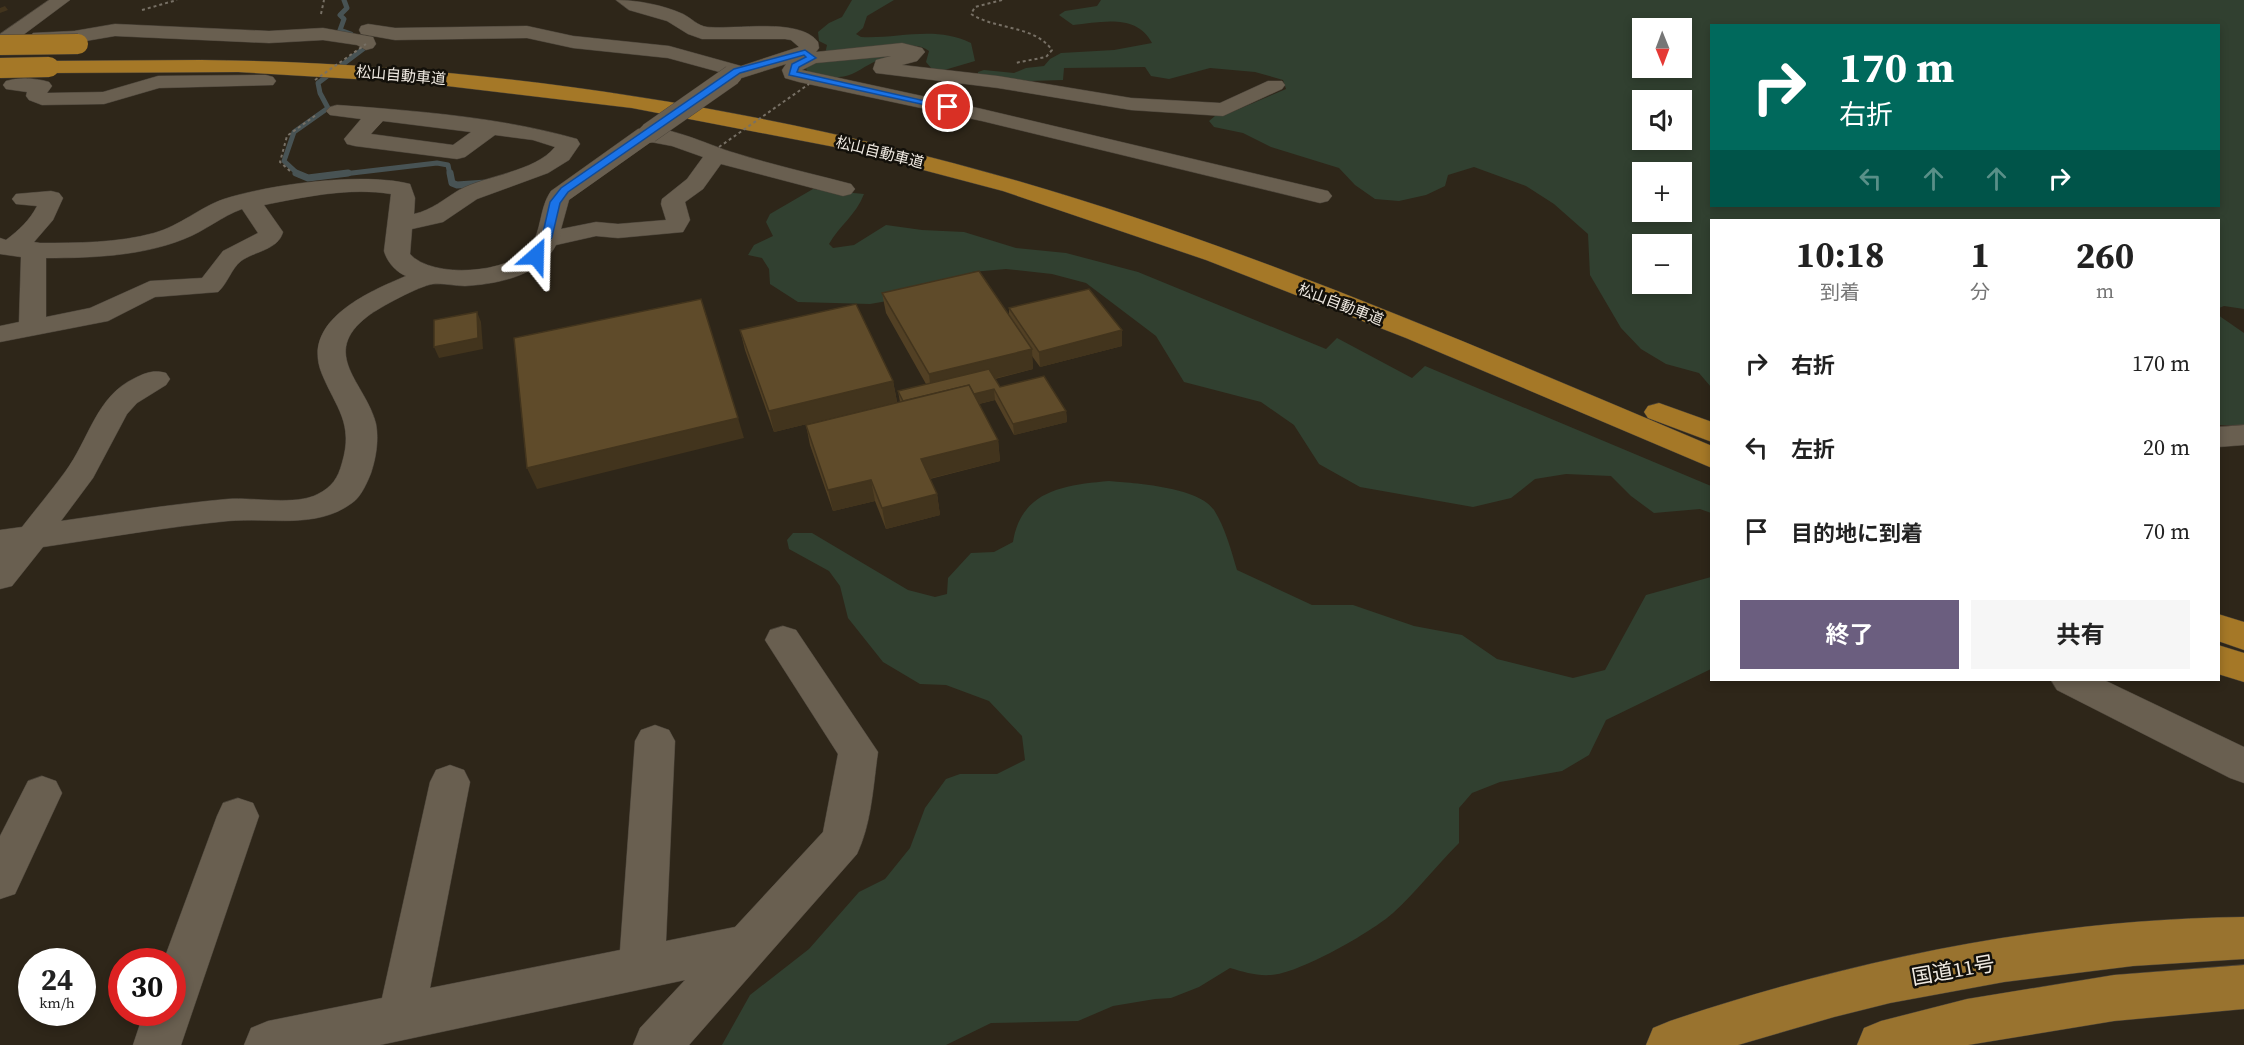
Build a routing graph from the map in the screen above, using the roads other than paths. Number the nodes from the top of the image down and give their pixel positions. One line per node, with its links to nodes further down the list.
1 (61, 0): 4 (street)
2 (625, 0): 5 (street)
3 (81, 40): 4 (highway, 松山自動車道, bridge); 7 (street); 10 (street); 29 (highway, 松山自動車道)
4 (3, 42)
5 (808, 55): 7 (street); 9 (street); 17 (street)
6 (0, 68): 32 (highway, 松山自動車道, bridge)
7 (734, 73): 14 (street, bridge)
8 (266, 81): 10 (street)
9 (1275, 85)
10 (6, 90)
11 (337, 111): 12 (street)
12 (379, 113): 13 (street); 13 (street)
13 (491, 129): 20 (street)
14 (647, 134): 15 (street); 21 (street)
15 (718, 150): 16 (street); 21 (street)
16 (843, 189)
17 (1320, 196)
18 (24, 199): 23 (street)
19 (248, 200): 20 (street); 22 (street); 25 (street)
20 (402, 224): 24 (street)
21 (546, 240): 24 (street)
22 (132, 245): 23 (street); 25 (street)
23 (15, 248): 26 (street)
24 (428, 277): 33 (street)
25 (150, 289): 26 (street)
26 (32, 327): 27 (street)
27 (0, 334)
28 (156, 379): 33 (street)
29 (1710, 432)
30 (2244, 435): 31 (street)
31 (2220, 437)
32 (1710, 457)
33 (35, 537): 34 (street); 35 (street)
34 (0, 542)
35 (0, 577)
36 (2220, 628): 37 (highway)
37 (2244, 636)
38 (783, 640): 49 (street)
39 (2220, 660): 40 (highway)
40 (2244, 668)
41 (2072, 681): 43 (street)
42 (655, 741): 51 (street)
43 (2244, 766)
44 (450, 782): 53 (street)
45 (42, 793): 47 (street)
46 (238, 816): 50 (street)
47 (0, 880)
48 (2244, 938): 58 (highway, 国道11号)
49 (745, 946): 51 (street); 57 (street)
50 (186, 962)
51 (642, 967): 53 (street)
52 (2244, 987): 59 (highway)
53 (401, 1017): 56 (street)
54 (163, 1026): 55 (street)
55 (157, 1045)
56 (268, 1045)
57 (657, 1045)
58 (1670, 1045)
59 (1881, 1045)

